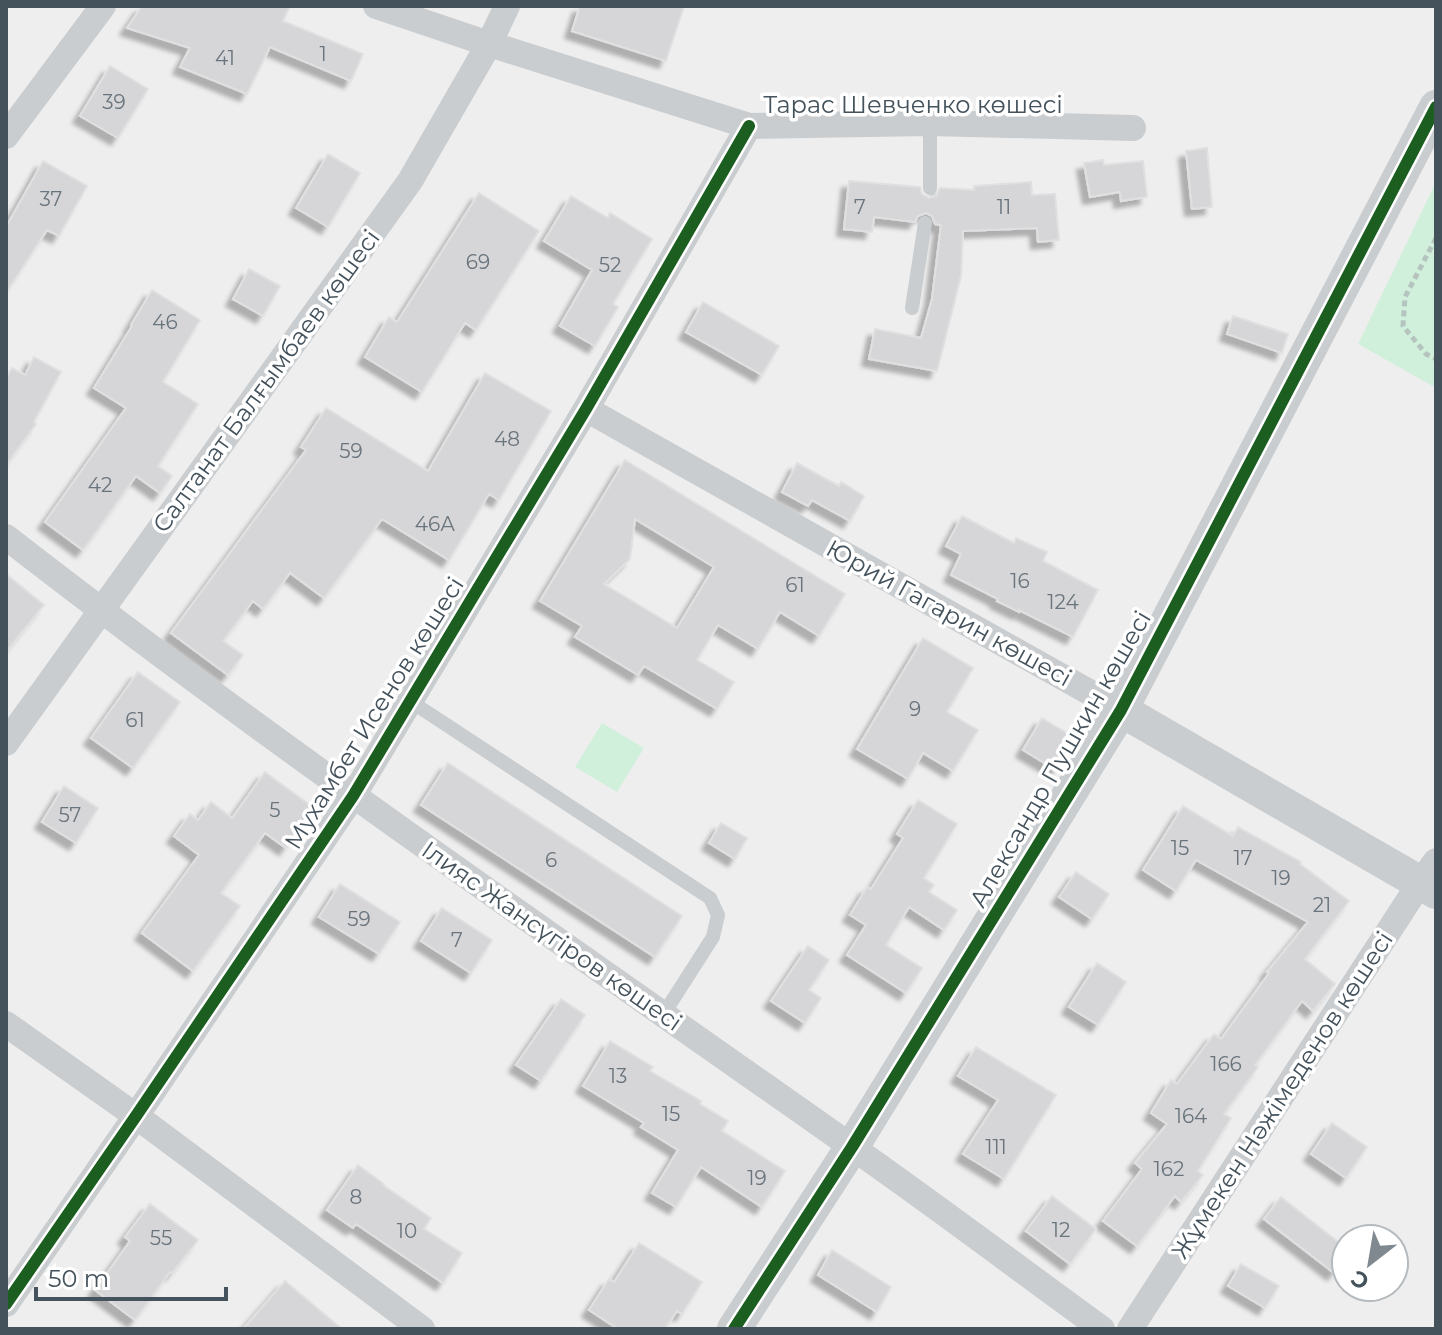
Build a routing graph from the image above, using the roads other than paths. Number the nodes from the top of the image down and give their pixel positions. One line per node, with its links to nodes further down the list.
1 (103, 6): 9 (street)
2 (376, 6): 4 (street, Тарас Шевченко көшесі)
3 (507, 6): 4 (street, Салтанат Балғымбаев көшесі)
4 (489, 44): 7 (street, Тарас Шевченко көшесі); 15 (street, Салтанат Балғымбаев көшесі)
5 (1436, 107): 17 (street, Александр Пушкин көшесі)
6 (930, 123): 7 (street, Тарас Шевченко көшесі); 8 (street, Тарас Шевченко көшесі); 10 (lane)
7 (749, 126): 13 (street, Мухамбет Исенов көшесі)
8 (1133, 128)
9 (6, 136)
10 (930, 188)
11 (925, 223): 12 (lane)
12 (912, 308)
13 (586, 409): 16 (street, Мухамбет Исенов көшесі); 17 (street, Юрий Гагарин көшесі)
14 (6, 537): 15 (street, Ілияс Жансүгіров көшесі)
15 (101, 611): 18 (street, Салтанат Балғымбаев көшесі); 19 (street, Ілияс Жансүгіров көшесі)
16 (410, 701): 19 (street, Мухамбет Исенов көшесі); 21 (lane)
17 (1121, 710): 20 (street, Юрий Гагарин көшесі); 24 (street, Александр Пушкин көшесі)
18 (6, 743)
19 (353, 796): 21 (street, Ілияс Жансүгіров көшесі); 23 (street, Мухамбет Исенов көшесі)
20 (1431, 879): 29 (street, Жұмекен Нәжімеденов көшесі)
21 (663, 1015): 24 (street, Ілияс Жансүгіров көшесі)
22 (6, 1024): 23 (street)
23 (136, 1116): 25 (street, Мухамбет Исенов көшесі); 26 (street)
24 (852, 1147): 27 (street, Александр Пушкин көшесі); 28 (street, Ілияс Жансүгіров көшесі)
25 (6, 1304)
26 (414, 1327)
27 (734, 1329)
28 (1102, 1329)
29 (1130, 1329)

